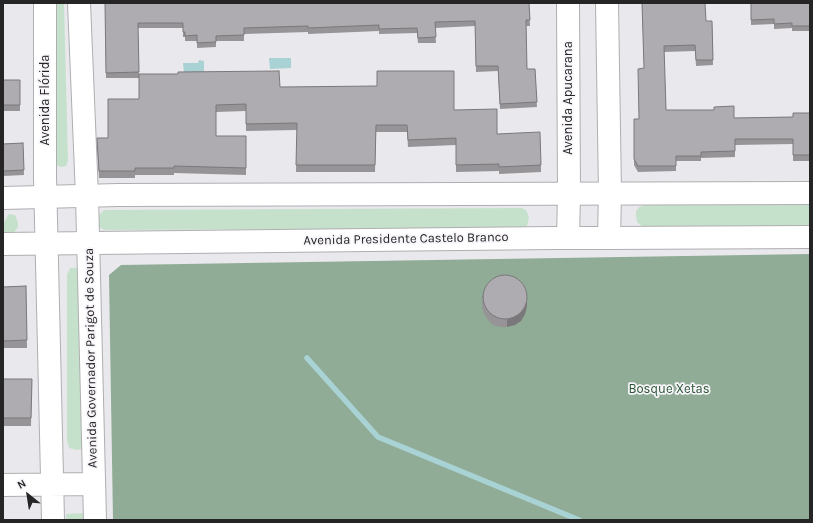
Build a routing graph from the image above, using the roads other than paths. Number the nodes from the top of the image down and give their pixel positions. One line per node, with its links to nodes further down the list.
1 (46, 3): 9 (main road, Avenida Flórida)
2 (79, 3): 8 (main road)
3 (568, 3): 6 (main road, Avenida Apucarana)
4 (607, 3): 7 (main road)
5 (810, 193): 7 (main road)
6 (569, 194): 7 (main road); 8 (main road); 12 (main road, Avenida Apucarana)
7 (610, 194): 13 (main road)
8 (87, 196): 9 (main road); 15 (main road, Avenida Governador Parigot de Souza)
9 (46, 197): 10 (main road); 14 (main road)
10 (3, 198)
11 (810, 237): 13 (main road, Avenida Presidente Castelo Branco)
12 (568, 238): 13 (main road, Avenida Presidente Castelo Branco); 15 (main road, Avenida Presidente Castelo Branco)
13 (609, 238)
14 (47, 242): 15 (main road, Avenida Presidente Castelo Branco); 16 (main road, Avenida Presidente Castelo Branco); 17 (main road)
15 (88, 243): 18 (main road, Avenida Governador Parigot de Souza)
16 (3, 244)
17 (53, 484): 18 (main road); 19 (main road); 20 (main road)
18 (94, 484): 21 (main road, Avenida Governador Parigot de Souza)
19 (3, 485)
20 (53, 520)
21 (94, 520)

